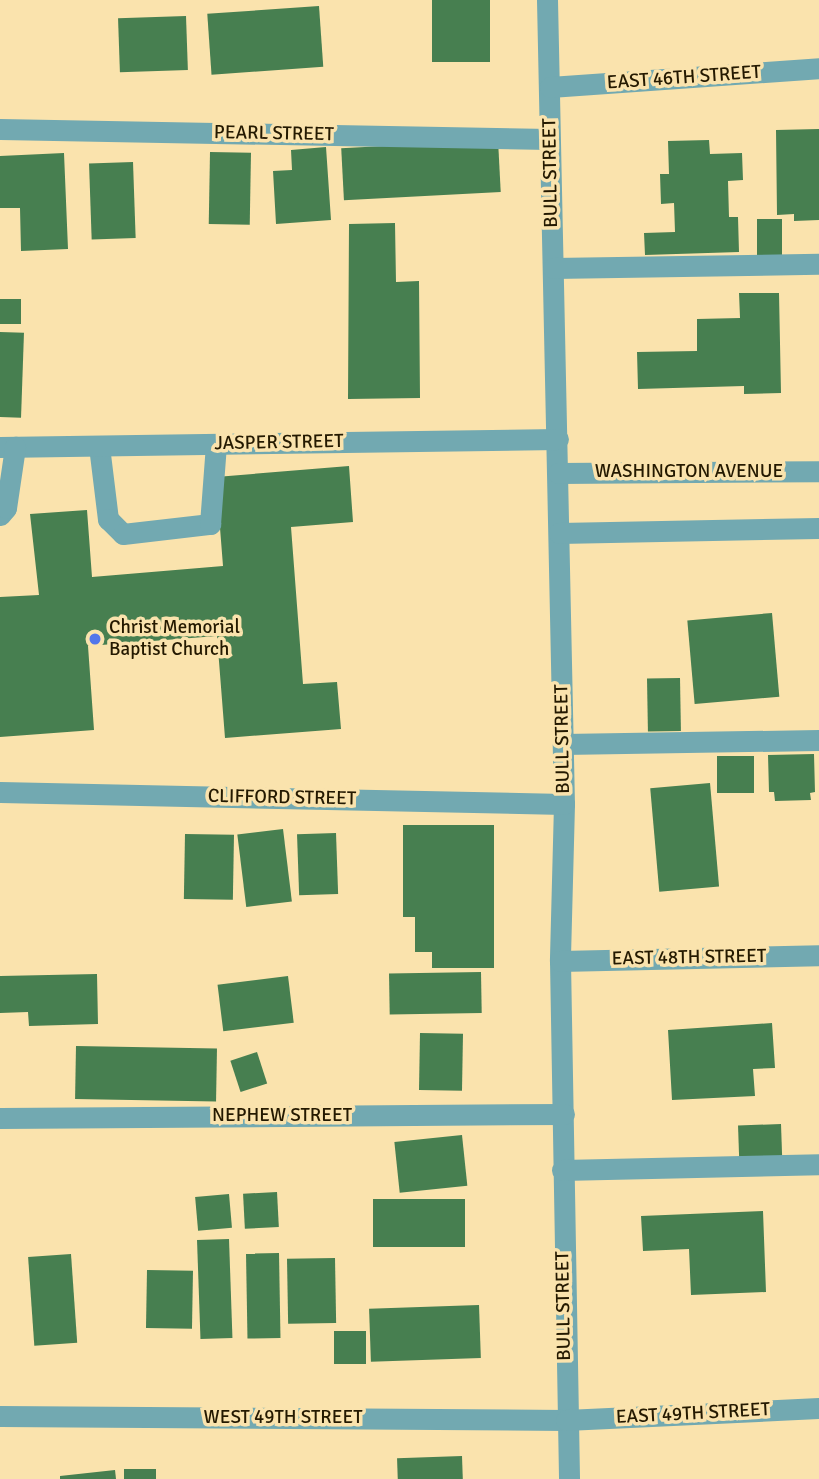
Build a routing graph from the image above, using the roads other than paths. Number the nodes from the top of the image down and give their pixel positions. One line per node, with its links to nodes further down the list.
1 (547, 0): 3 (street, BULL STREET)
2 (819, 68): 3 (street, EAST 46TH STREET)
3 (550, 87): 5 (street, BULL STREET)
4 (0, 129): 5 (street, PEARL STREET)
5 (549, 139): 7 (street, BULL STREET)
6 (819, 264): 7 (street)
7 (553, 268): 8 (street, BULL STREET)
8 (558, 439): 9 (street, JASPER STREET); 13 (street, BULL STREET)
9 (216, 444): 10 (street, JASPER STREET); 10 (street)
10 (99, 446): 11 (street, JASPER STREET)
11 (8, 447): 14 (street)
12 (819, 471): 13 (street, WASHINGTON AVENUE)
13 (558, 473): 16 (street, BULL STREET)
14 (0, 515)
15 (819, 528): 16 (street)
16 (559, 533): 18 (street, BULL STREET)
17 (819, 740): 18 (street)
18 (563, 744): 20 (street, BULL STREET)
19 (0, 792): 20 (street, CLIFFORD STREET)
20 (564, 804): 22 (street, BULL STREET)
21 (819, 955): 22 (street, EAST 48TH STREET)
22 (560, 961): 23 (street, BULL STREET)
23 (564, 1114): 24 (street, NEPHEW STREET); 26 (street, BULL STREET)
24 (0, 1118)
25 (819, 1164): 26 (street)
26 (562, 1170): 29 (street, BULL STREET)
27 (819, 1408): 29 (street, EAST 49TH STREET)
28 (0, 1416): 29 (street, WEST 49TH STREET)
29 (566, 1420): 30 (street, BULL STREET)
30 (569, 1479)

